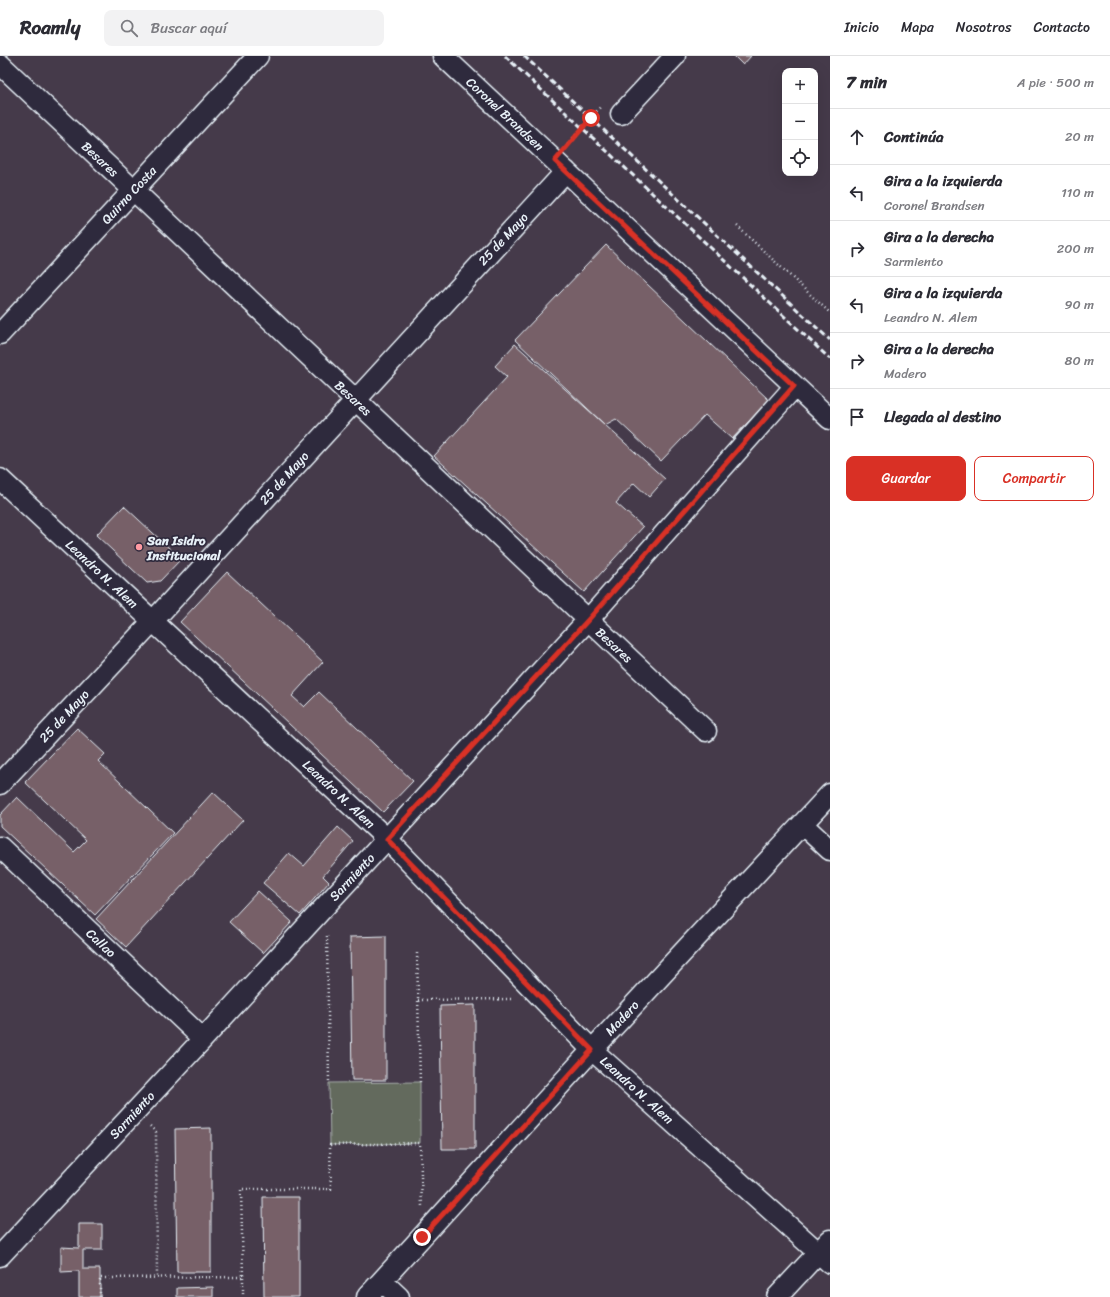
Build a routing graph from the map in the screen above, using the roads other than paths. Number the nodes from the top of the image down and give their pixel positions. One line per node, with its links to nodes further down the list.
1 (258, 56): 7 (street, Quirno Costa)
2 (443, 56): 6 (street, Coronel Brandsen)
3 (675, 56): 5 (street)
4 (0, 64): 7 (street, Besares)
5 (623, 112)
6 (560, 166): 9 (street, Coronel Brandsen); 10 (street, 25 de Mayo)
7 (133, 190): 8 (street, Quirno Costa); 10 (street, Besares)
8 (0, 334)
9 (794, 386): 11 (street, Coronel Brandsen); 13 (street, Sarmiento)
10 (355, 400): 13 (street, Besares); 14 (street, 25 de Mayo)
11 (830, 419)
12 (0, 479): 14 (street, Leandro N. Alem)
13 (588, 620): 15 (street, Besares); 19 (street, Sarmiento)
14 (153, 622): 16 (street, 25 de Mayo); 19 (street, Leandro N. Alem)
15 (706, 731)
16 (0, 784)
17 (830, 794): 18 (street, Madero)
18 (802, 824): 21 (street); 23 (street, Madero)
19 (387, 839): 22 (street, Sarmiento); 23 (street, Leandro N. Alem)
20 (0, 847): 22 (street, Callao)
21 (830, 850)
22 (203, 1039): 25 (street, Sarmiento)
23 (592, 1050): 24 (street, Leandro N. Alem); 26 (street, Madero)
24 (826, 1252): 29 (street)
25 (0, 1256)
26 (382, 1281): 27 (street, Madero); 28 (street)
27 (367, 1297)
28 (399, 1297)
29 (777, 1297)

